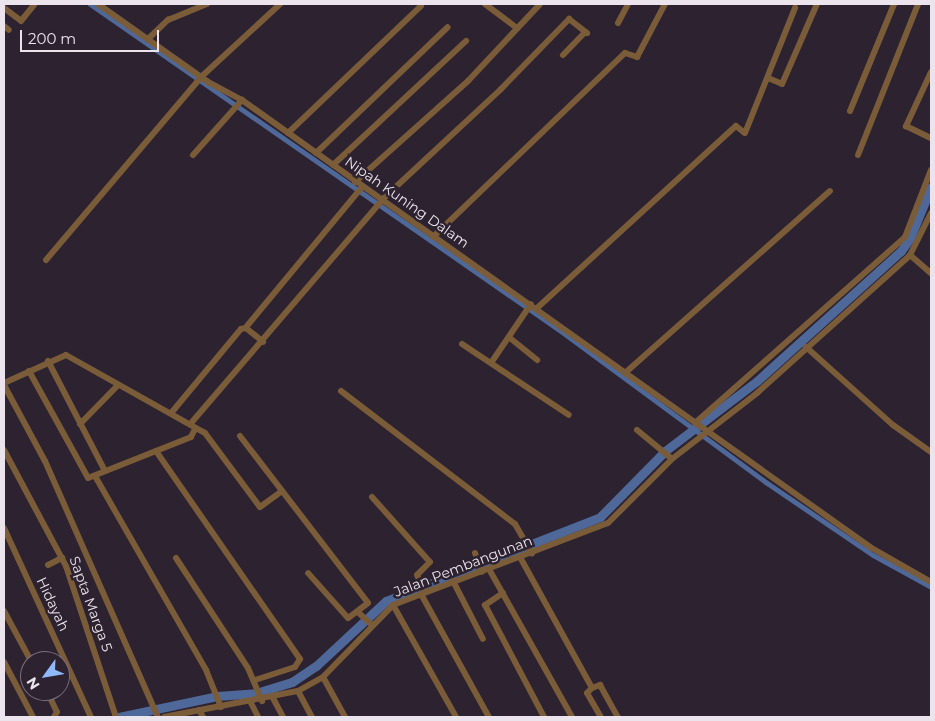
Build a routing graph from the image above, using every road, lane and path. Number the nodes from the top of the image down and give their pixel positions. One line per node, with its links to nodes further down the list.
1 (35, 4): 13 (street)
2 (98, 4): 18 (street, Nipah Kuning Dalam)
3 (207, 4): 18 (street)
4 (280, 4): 22 (street)
5 (486, 4): 17 (street)
6 (540, 4): 17 (street)
7 (628, 4): 15 (street)
8 (665, 4): 38 (street)
9 (817, 4): 23 (street)
10 (894, 4): 25 (street)
11 (918, 4): 30 (street)
12 (421, 6): 26 (street)
13 (4, 8)
14 (795, 8): 23 (street)
15 (618, 23)
16 (448, 27): 28 (street)
17 (517, 28): 33 (street)
18 (148, 39): 22 (street, Nipah Kuning Dalam)
19 (466, 41): 31 (street)
20 (563, 55): 36 (street)
21 (931, 72): 27 (street)
22 (199, 78): 24 (street, Nipah Kuning Dalam); 40 (street)
23 (768, 78): 42 (street)
24 (239, 104): 26 (street, Nipah Kuning Dalam); 29 (street)
25 (850, 111)
26 (288, 133): 28 (street, Nipah Kuning Dalam)
27 (931, 138)
28 (316, 153): 31 (street, Nipah Kuning Dalam)
29 (193, 155)
30 (858, 155)
31 (333, 165): 33 (street, Nipah Kuning Dalam)
32 (931, 170): 59 (street)
33 (355, 182): 34 (street, Nipah Kuning Dalam)
34 (362, 186): 36 (street, Nipah Kuning Dalam); 43 (street)
35 (830, 191): 52 (street)
36 (381, 200): 38 (street, Nipah Kuning Dalam); 45 (street)
37 (931, 213): 39 (street)
38 (433, 238): 42 (street, Nipah Kuning Dalam)
39 (910, 255): 41 (street); 47 (street, Jalan Pembangunan)
40 (46, 260)
41 (931, 273)
42 (531, 307): 44 (street); 52 (street, Nipah Kuning Dalam)
43 (246, 326)
44 (510, 338): 48 (street); 50 (street)
45 (263, 342): 56 (street); 60 (street)
46 (462, 344): 50 (street)
47 (806, 347): 62 (street, Jalan Pembangunan); 66 (street)
48 (537, 360)
49 (48, 361): 51 (street); 54 (street); 58 (street)
50 (491, 363): 57 (street)
51 (29, 370): 53 (street); 69 (street)
52 (624, 373): 59 (street, Nipah Kuning Dalam)
53 (4, 384): 104 (street)
54 (118, 385): 58 (street); 60 (street)
55 (341, 392): 73 (street)
56 (172, 412)
57 (569, 416)
58 (80, 424): 68 (street)
59 (696, 424): 62 (street, Nipah Kuning Dalam)
60 (193, 425): 65 (street); 70 (street)
61 (637, 430): 67 (street)
62 (704, 434): 67 (street, Jalan Pembangunan); 83 (street, Nipah Kuning Dalam)
63 (240, 436): 70 (street)
64 (4, 450): 76 (street, Sapta Marga 5)
65 (156, 451): 68 (street); 94 (street)
66 (931, 452)
67 (670, 458): 73 (street, Jalan Pembangunan)
68 (105, 471): 69 (street)
69 (95, 476): 101 (street)
70 (282, 491): 88 (street)
71 (372, 497): 84 (street)
72 (4, 528): 103 (street, Hidayah)
73 (531, 552): 75 (street, Jalan Pembangunan)
74 (475, 554): 80 (street)
75 (520, 557): 79 (street, Jalan Pembangunan); 95 (street)
76 (62, 558): 78 (street); 107 (street, Sapta Marga 5)
77 (176, 558): 94 (street)
78 (48, 565)
79 (489, 569): 80 (street, Jalan Pembangunan); 85 (street)
80 (482, 571): 82 (street, Jalan Pembangunan)
81 (308, 572): 88 (street)
82 (453, 582): 84 (street, Jalan Pembangunan); 90 (street)
83 (931, 582)
84 (423, 593): 86 (street, Jalan Pembangunan); 114 (street)
85 (504, 594): 115 (street); 116 (street)
86 (393, 606): 89 (street, Jalan Pembangunan); 113 (street)
87 (4, 611): 91 (street)
88 (361, 614): 89 (street)
89 (370, 623): 93 (street, Jalan Pembangunan)
90 (482, 639)
91 (26, 651)
92 (4, 662): 105 (street)
93 (323, 677): 96 (street, Jalan Pembangunan); 112 (street)
94 (256, 682): 97 (street)
95 (592, 688): 117 (street); 118 (street)
96 (298, 691): 98 (street, Jalan Pembangunan); 111 (street)
97 (261, 698): 98 (street, Jalan Pembangunan); 100 (street, Jalan Pembangunan)
98 (273, 698): 110 (street)
99 (52, 701): 106 (street)
100 (250, 703): 101 (street, Jalan Pembangunan); 109 (street)
101 (221, 704): 102 (street, Jalan Pembangunan)
102 (199, 710): 104 (street, Jalan Pembangunan); 108 (street)
103 (90, 716)
104 (160, 716)
105 (33, 717)
106 (54, 717)
107 (116, 717)
108 (202, 717)
109 (258, 717)
110 (283, 717)
111 (312, 717)
112 (345, 717)
113 (456, 717)
114 (489, 717)
115 (544, 717)
116 (572, 717)
117 (601, 717)
118 (618, 717)

